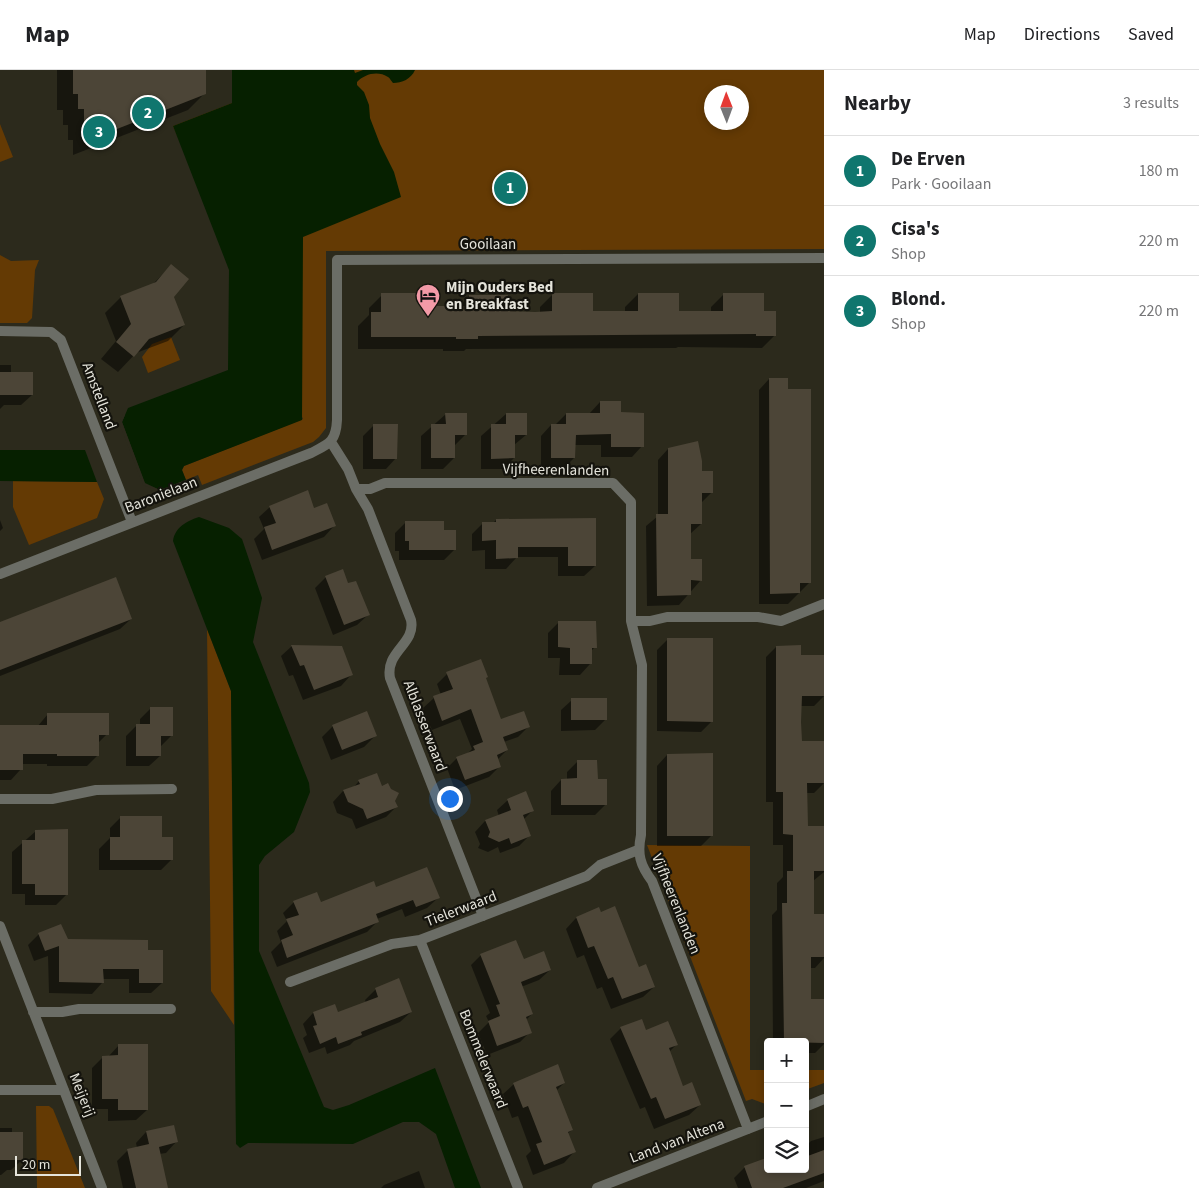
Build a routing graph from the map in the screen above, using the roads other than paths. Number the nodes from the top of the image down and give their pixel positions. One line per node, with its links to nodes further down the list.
1 (824, 258): 3 (street, Gooilaan)
2 (0, 331): 5 (street, Amstelland)
3 (331, 442): 4 (street, Alblasserwaard); 5 (street, Baronielaan)
4 (356, 489): 8 (street, Vijfheerenlanden); 12 (street, Alblasserwaard)
5 (132, 522): 6 (street, Baronielaan)
6 (0, 574)
7 (824, 604): 8 (street)
8 (631, 621): 11 (street, Vijfheerenlanden)
9 (172, 789): 10 (street)
10 (0, 799)
11 (638, 850): 12 (street, Tielerwaard); 23 (street, Vijfheerenlanden)
12 (483, 916): 14 (street, Tielerwaard)
13 (0, 926): 17 (street, Meijerij)
14 (420, 940): 15 (street, Tielerwaard); 26 (street, Bommelerwaard)
15 (290, 982)
16 (171, 1009): 17 (street)
17 (33, 1012): 19 (street, Meijerij)
18 (0, 1090): 19 (street)
19 (64, 1090): 25 (street, Meijerij)
20 (824, 1099): 21 (street)
21 (809, 1105)
22 (764, 1123): 23 (street, Land van Altena)
23 (748, 1129): 24 (street, Land van Altena)
24 (604, 1187)
25 (102, 1188)
26 (518, 1188)

